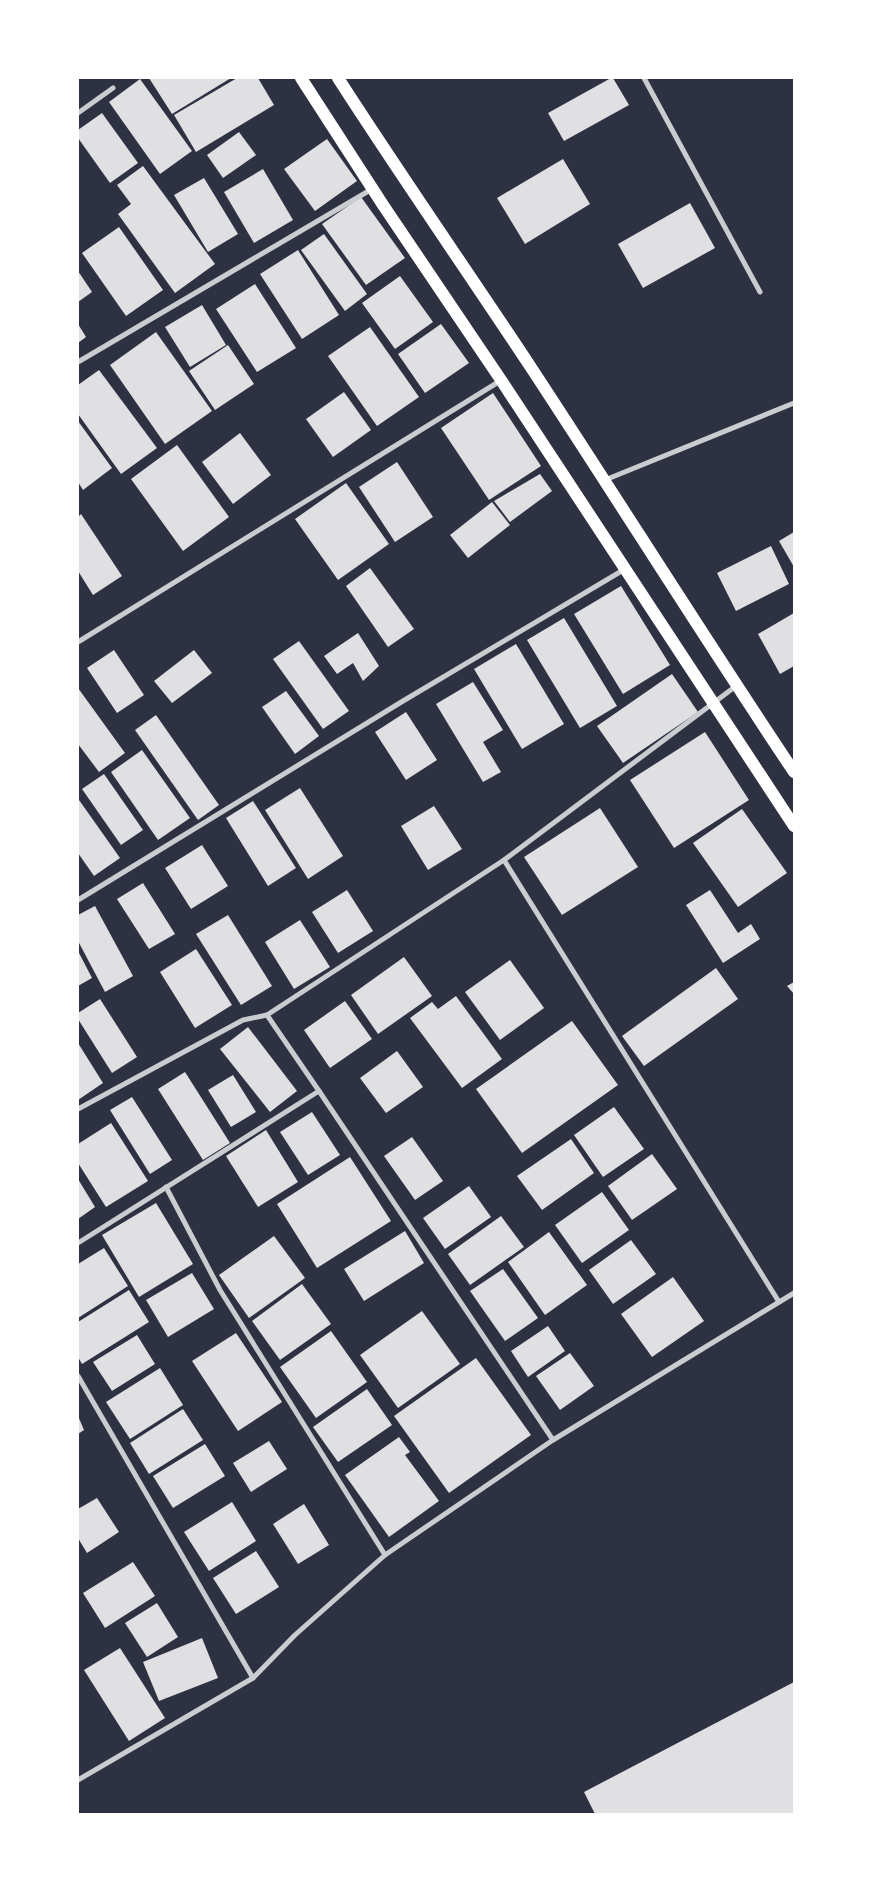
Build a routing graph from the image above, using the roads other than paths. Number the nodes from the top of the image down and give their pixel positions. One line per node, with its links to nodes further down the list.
1 (301, 78): 6 (main road)
2 (339, 78): 11 (main road)
3 (644, 78): 7 (street)
4 (113, 88): 5 (street)
5 (78, 113)
6 (372, 189): 8 (street); 9 (main road)
7 (760, 292)
8 (78, 362)
9 (501, 380): 12 (main road); 13 (street)
10 (794, 403): 11 (street)
11 (605, 480): 14 (main road)
12 (625, 569): 15 (main road); 19 (street)
13 (78, 642)
14 (736, 686): 15 (street); 16 (main road)
15 (715, 704): 17 (main road); 18 (street)
16 (794, 772)
17 (794, 826)
18 (504, 860): 20 (street); 26 (street)
19 (78, 900)
20 (267, 1015): 21 (street); 22 (street)
21 (319, 1091): 23 (street); 28 (street)
22 (78, 1109)
23 (166, 1187): 24 (street); 29 (street)
24 (78, 1243)
25 (794, 1293): 26 (street)
26 (780, 1302): 28 (street)
27 (78, 1376): 30 (street)
28 (553, 1440): 29 (street)
29 (385, 1555): 30 (street)
30 (253, 1678): 31 (street)
31 (78, 1780)

